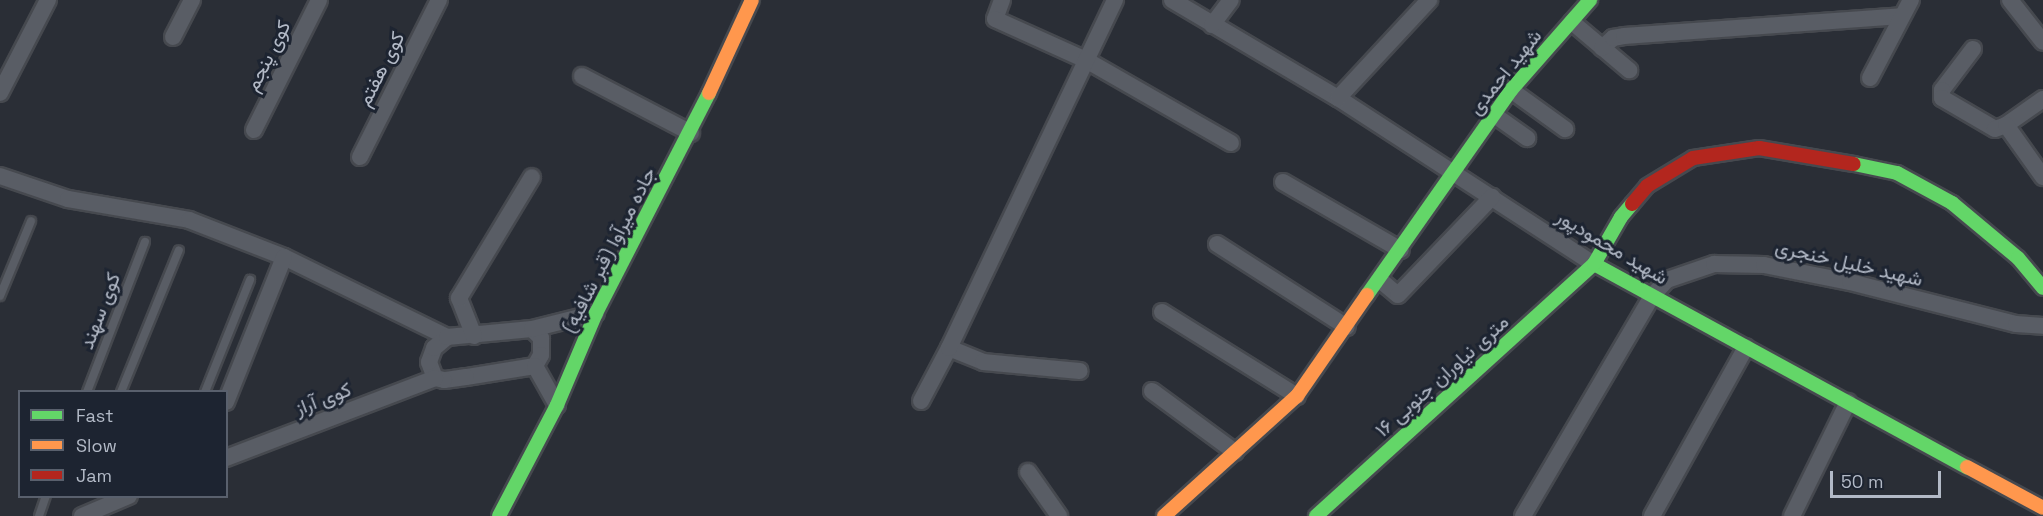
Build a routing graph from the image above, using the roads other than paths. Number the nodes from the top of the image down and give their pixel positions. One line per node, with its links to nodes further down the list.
1 (48, 0): 26 (street)
2 (192, 0): 17 (street)
3 (320, 0): 32 (street, کوی پنجم)
4 (439, 0): 36 (street, کوی هفتم)
5 (752, 0): 33 (street, جاده میرآوا (قبر شافیه))
6 (1002, 0): 21 (street)
7 (1115, 0): 21 (street)
8 (1172, 0): 16 (street, شهید محمودپور)
9 (1231, 0): 16 (street)
10 (1429, 0): 27 (street)
11 (1590, 0): 15 (street, شهید احمدی)
12 (1911, 0): 14 (street)
13 (2010, 0): 18 (street)
14 (1901, 16): 19 (street); 24 (street)
15 (1572, 22): 19 (street); 25 (street, شهید احمدی)
16 (1212, 24): 27 (street, شهید محمودپور)
17 (173, 37)
18 (2043, 42)
19 (1602, 48): 22 (street)
20 (1973, 49): 30 (street)
21 (1086, 60): 35 (street); 63 (street)
22 (1629, 70)
23 (582, 76): 33 (street)
24 (1870, 78)
25 (1510, 90): 29 (street, شهید احمدی); 31 (street)
26 (0, 93)
27 (1338, 98): 37 (street, شهید محمودپور)
28 (2043, 99): 30 (street)
29 (1493, 114): 34 (street); 37 (street, شهید احمدی)
30 (2006, 125): 40 (street)
31 (1565, 129)
32 (254, 130)
33 (691, 133): 56 (street, جاده میرآوا (قبر شافیه))
34 (1527, 138)
35 (1231, 143)
36 (360, 157)
37 (1455, 173): 42 (street, شهید محمودپور); 47 (street, شهید احمدی)
38 (0, 176): 48 (street)
39 (532, 177): 60 (street)
40 (2043, 177)
41 (1282, 183): 47 (street)
42 (1492, 197): 49 (street, شهید محمودپور); 51 (street)
43 (31, 221): 53 (lane)
44 (145, 242): 67 (lane, کوی سهند)
45 (1217, 244): 58 (street)
46 (179, 250): 68 (lane)
47 (1401, 250): 51 (street, شهید احمدی)
48 (284, 257): 61 (street); 72 (street)
49 (1594, 264): 52 (street, ۱۶ متری نیاوران جنوبی); 54 (street, شهید محمودپور); 87 (street, ۱۶ متری نیاوران جنوبی)
50 (250, 280): 69 (lane)
51 (1380, 280): 58 (street, شهید احمدی)
52 (2043, 288)
53 (0, 296)
54 (1652, 296): 57 (street, شهید خلیل خنجری); 62 (street, شهید محمودپور); 88 (street)
55 (1162, 312): 71 (street)
56 (596, 313): 59 (street); 75 (street, جاده میرآوا (قبر شافیه))
57 (2043, 326)
58 (1347, 327): 71 (street, شهید احمدی)
59 (532, 328): 60 (street); 64 (street)
60 (474, 336): 61 (street)
61 (447, 337): 66 (street)
62 (1746, 347): 74 (street, شهید محمودپور); 89 (street)
63 (950, 348): 65 (street); 73 (street)
64 (535, 366): 66 (street, کوی آراز); 75 (street)
65 (1080, 371)
66 (435, 378): 77 (street, کوی آراز)
67 (88, 390)
68 (122, 390)
69 (206, 390)
70 (1152, 391): 76 (street)
71 (1297, 396): 76 (street, شهید احمدی)
72 (228, 397)
73 (921, 400)
74 (1848, 402): 81 (street, شهید محمودپور); 90 (street)
75 (557, 405): 84 (street, جاده میرآوا (قبر شافیه))
76 (1235, 452): 86 (street, شهید احمدی)
77 (228, 457)
78 (1028, 472): 85 (street)
79 (45, 498): 82 (lane)
80 (110, 500): 83 (street)
81 (2043, 508)
82 (39, 516)
83 (82, 516)
84 (499, 516)
85 (1059, 516)
86 (1164, 516)
87 (1316, 516)
88 (1523, 516)
89 (1652, 516)
90 (1792, 516)

